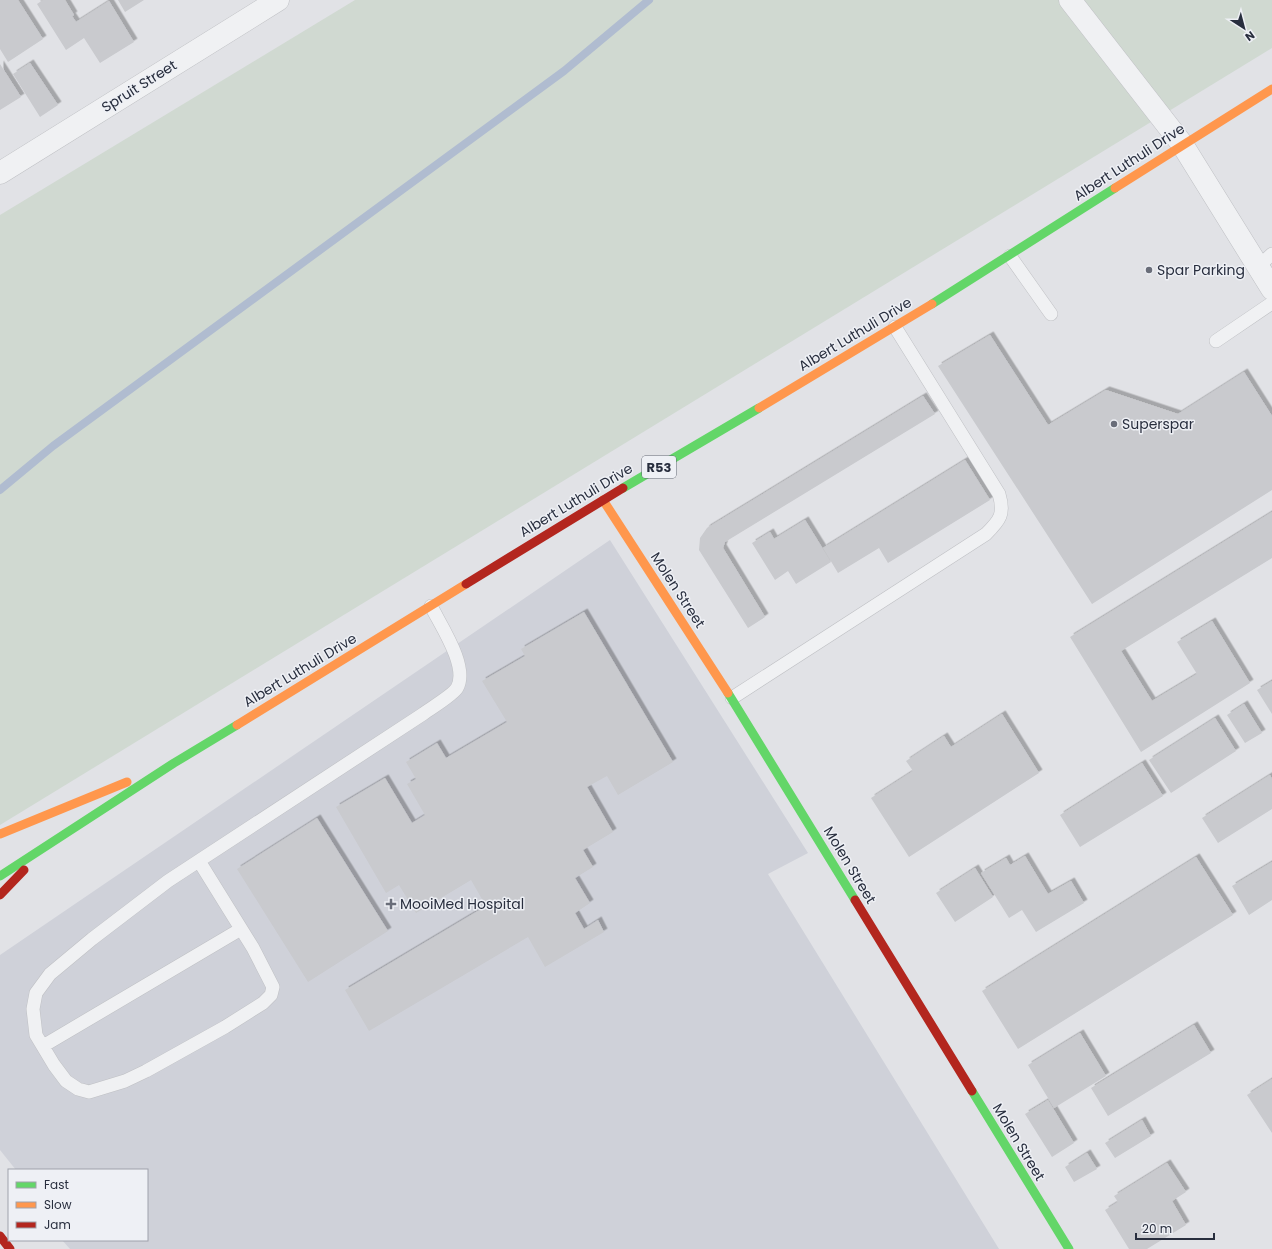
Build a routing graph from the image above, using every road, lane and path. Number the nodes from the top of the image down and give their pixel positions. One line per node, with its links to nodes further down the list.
1 (278, 0): 5 (street, Spruit Street)
2 (1070, 0): 4 (street)
3 (1272, 89): 4 (main road, Albert Luthuli Drive / R53)
4 (1182, 144): 6 (main road, Albert Luthuli Drive / R53); 7 (street)
5 (0, 173)
6 (1010, 256): 10 (lane); 11 (main road, Albert Luthuli Drive / R53)
7 (1265, 260): 8 (street)
8 (1272, 289)
9 (1272, 303): 12 (lane)
10 (1051, 314)
11 (895, 327): 13 (main road, Albert Luthuli Drive / R53); 15 (lane)
12 (1216, 340)
13 (603, 500): 14 (main road, Albert Luthuli Drive / R53); 15 (main road, Molen Street)
14 (431, 606): 16 (main road, Albert Luthuli Drive / R53); 19 (lane)
15 (732, 698): 26 (main road, Molen Street)
16 (174, 763): 17 (main road); 18 (main road, Albert Luthuli Drive / R53)
17 (0, 834)
18 (47, 846): 20 (main road, Albert Luthuli Drive / R53); 21 (main road)
19 (199, 861): 22 (lane); 23 (lane)
20 (0, 876)
21 (0, 895)
22 (241, 929): 23 (lane); 23 (lane)
23 (43, 1046)
24 (0, 1236): 25 (main road)
25 (10, 1249)
26 (1069, 1249)

